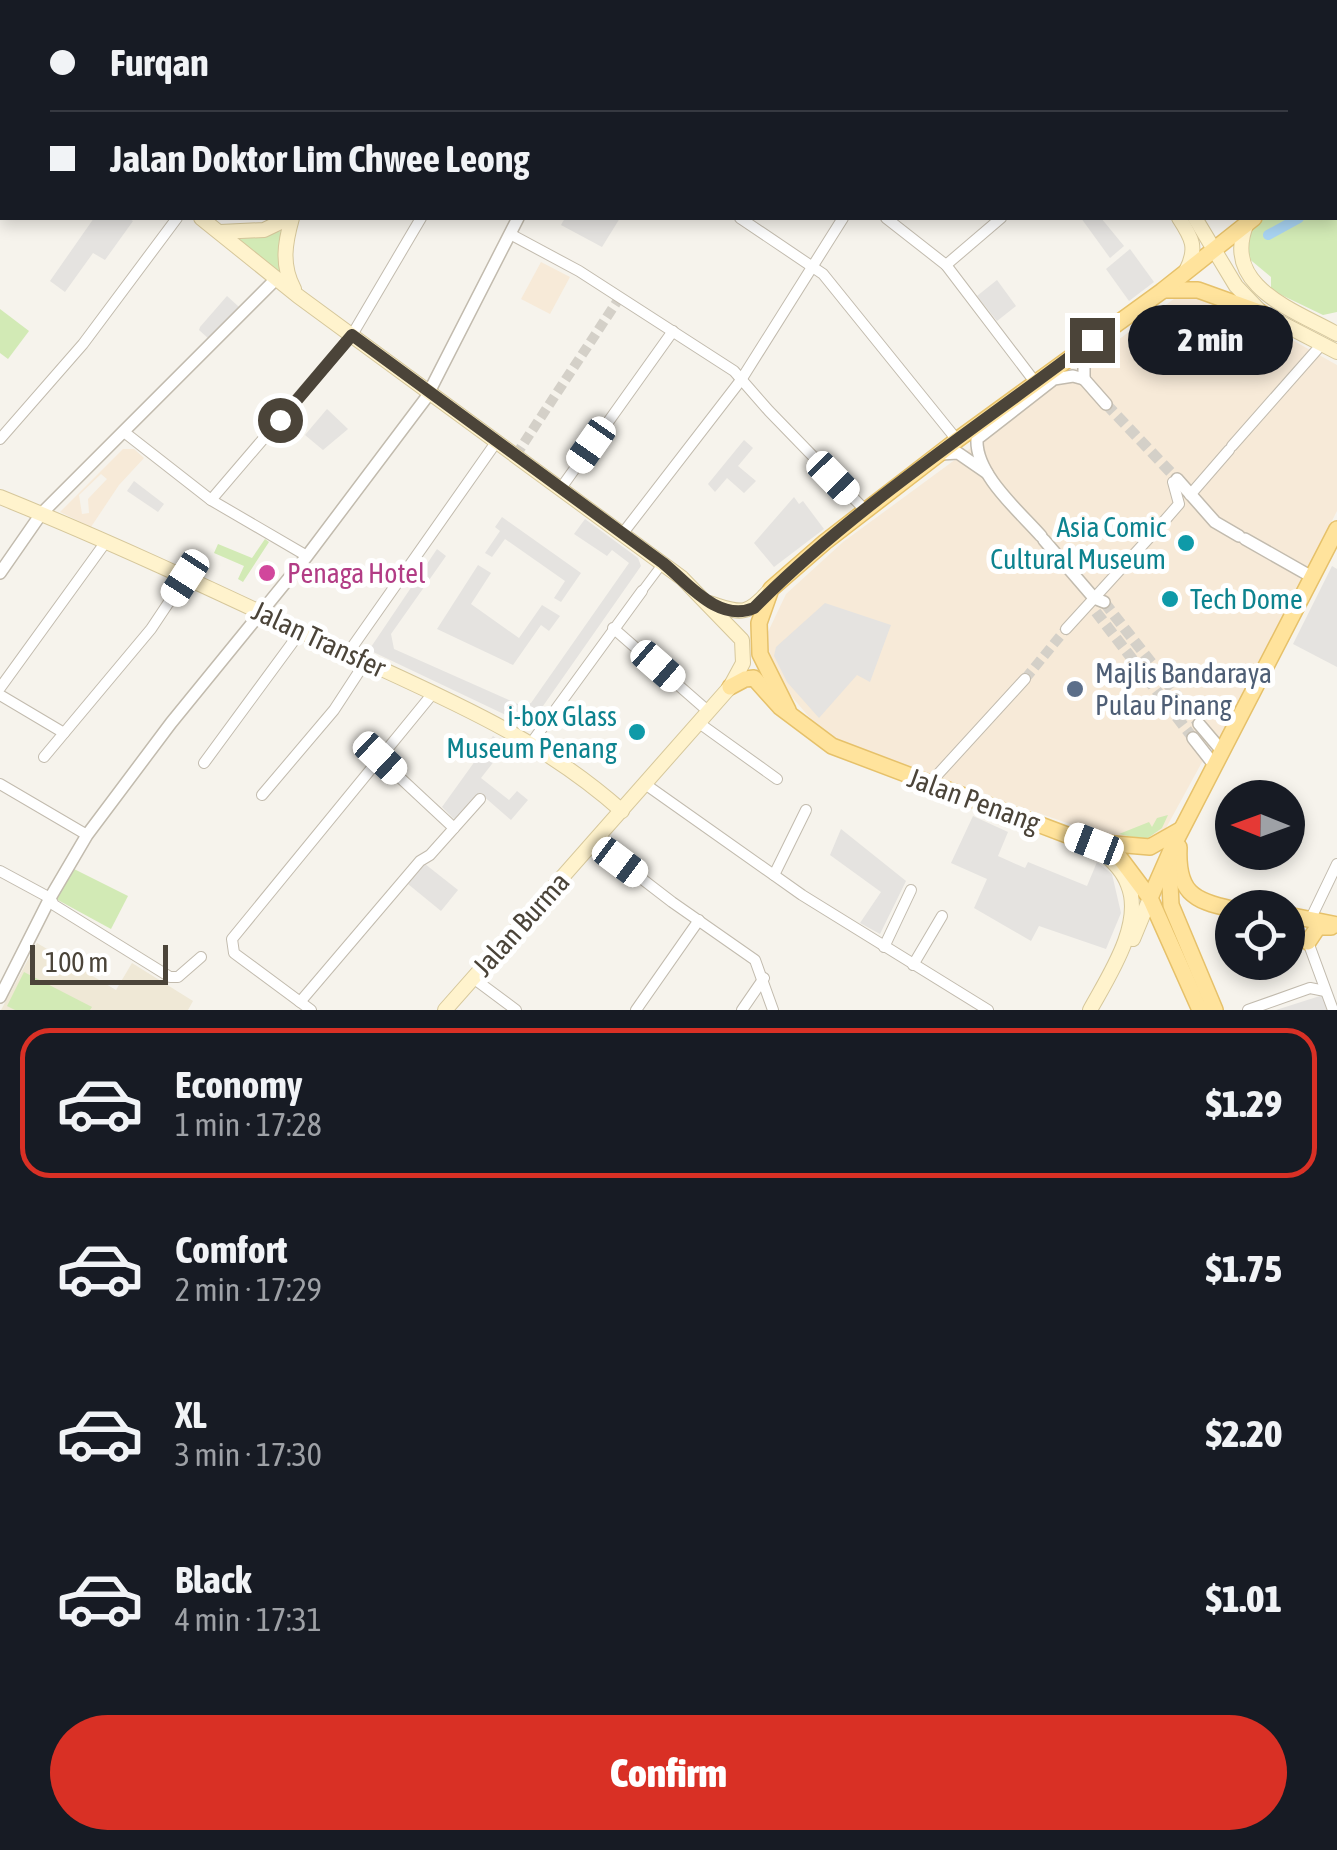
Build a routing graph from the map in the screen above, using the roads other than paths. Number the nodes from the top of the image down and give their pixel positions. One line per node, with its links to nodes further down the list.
1 (177, 220): 36 (street)
2 (204, 220): 14 (main road)
3 (290, 220): 22 (main road)
4 (420, 220): 26 (street)
5 (517, 220): 15 (street)
6 (743, 220): 17 (street)
7 (842, 220): 17 (street)
8 (889, 220): 18 (street)
9 (999, 220): 18 (street)
10 (1180, 220): 19 (main road)
11 (1195, 220): 16 (main road)
12 (1251, 220): 16 (main road); 25 (main road)
13 (261, 224): 14 (main road)
14 (219, 232): 20 (main road)
15 (510, 234): 24 (street); 33 (street)
16 (1213, 250): 19 (main road); 23 (main road)
17 (812, 265): 31 (street); 37 (street)
18 (946, 265): 32 (street)
19 (1185, 272): 21 (main road)
20 (277, 278): 22 (main road); 35 (street)
21 (1162, 290): 23 (main road); 27 (main road)
22 (298, 296): 26 (main road)
23 (1262, 313): 28 (main road)
24 (673, 331): 31 (street); 42 (street)
25 (1336, 332)
26 (352, 335): 33 (main road); 45 (street)
27 (1092, 340): 30 (street); 32 (main road)
28 (1322, 344): 29 (main road); 43 (street)
29 (1337, 352)
30 (1084, 379): 34 (street); 40 (street)
31 (741, 380): 46 (street); 50 (street)
32 (1035, 382): 37 (main road)
33 (430, 392): 38 (main road); 53 (street)
34 (1106, 404)
35 (124, 432): 45 (street); 47 (street)
36 (0, 439)
37 (957, 440): 39 (main road)
38 (497, 441): 42 (main road); 66 (street)
39 (937, 456): 40 (street); 46 (main road)
40 (988, 473): 61 (street)
41 (1175, 481): 43 (street); 48 (street)
42 (561, 488): 50 (main road)
43 (1190, 495): 56 (street)
44 (0, 497): 47 (main road, Jalan Transfer)
45 (212, 500): 53 (street)
46 (866, 511): 58 (main road)
47 (41, 514): 52 (main road, Jalan Transfer); 55 (street)
48 (1159, 527)
49 (1337, 529): 56 (main road)
50 (623, 533): 54 (main road)
51 (1149, 538): 61 (street)
52 (105, 543): 57 (main road, Jalan Transfer); 70 (street)
53 (306, 556): 62 (street)
54 (663, 563): 59 (street); 60 (main road)
55 (0, 573)
56 (1312, 577): 80 (main road)
57 (185, 578): 62 (main road, Jalan Transfer); 75 (street)
58 (771, 589): 60 (main road); 72 (main road, Jalan Penang)
59 (642, 590): 63 (street)
60 (708, 602): 69 (main road, Jalan Burma)
61 (1098, 604): 64 (street)
62 (261, 612): 65 (main road, Jalan Transfer); 92 (street)
63 (614, 628): 73 (street); 77 (street)
64 (1066, 630)
65 (302, 631): 66 (main road, Jalan Transfer); 81 (street)
66 (348, 653): 67 (main road, Jalan Transfer)
67 (366, 662): 71 (main road, Jalan Transfer); 86 (street)
68 (1025, 679): 85 (street)
69 (730, 687): 72 (main road, Jalan Penang); 73 (main road, Jalan Burma)
70 (0, 690): 75 (street)
71 (434, 692): 77 (main road, Jalan Transfer); 79 (street)
72 (788, 710): 85 (main road, Jalan Penang)
73 (704, 717): 82 (street); 84 (main road, Jalan Burma)
74 (1200, 724): 80 (street)
75 (64, 733): 78 (street)
76 (1192, 738): 80 (street)
77 (532, 742): 89 (main road, Jalan Transfer)
78 (44, 756)
79 (380, 758): 90 (street); 119 (street)
80 (1218, 759): 91 (main road)
81 (204, 763)
82 (776, 779)
83 (0, 784): 92 (street)
84 (645, 784): 89 (main road, Jalan Burma); 98 (street)
85 (929, 784): 94 (main road, Jalan Penang)
86 (262, 795)
87 (480, 799): 90 (street)
88 (806, 810): 98 (street)
89 (622, 811): 93 (main road, Jalan Burma)
90 (454, 828): 119 (street)
91 (1183, 828): 94 (main road); 95 (main road); 102 (main road)
92 (88, 835): 100 (street)
93 (594, 842): 106 (street); 114 (main road, Jalan Burma)
94 (1094, 844): 101 (main road, Jalan Penang); 127 (main road)
95 (1172, 848): 101 (main road); 130 (main road)
96 (1337, 864): 105 (street)
97 (0, 871): 100 (street)
98 (774, 875): 110 (street)
99 (911, 890): 110 (street)
100 (50, 898): 111 (street); 118 (street)
101 (1150, 898): 128 (main road); 129 (main road, Jalan Penang)
102 (1215, 905)
103 (942, 916): 112 (street)
104 (1305, 918): 105 (main road)
105 (1311, 918): 107 (main road)
106 (699, 920): 115 (street); 123 (street)
107 (1337, 926): 109 (main road)
108 (1305, 935): 109 (main road)
109 (1308, 942): 113 (street)
110 (884, 947): 112 (street)
111 (200, 957)
112 (913, 965): 126 (street)
113 (1318, 974): 116 (street); 117 (street)
114 (473, 978): 121 (main road, Jalan Burma); 122 (street)
115 (764, 978): 124 (street); 125 (street)
116 (1310, 988): 117 (street); 131 (street)
117 (1325, 991): 132 (street)
118 (0, 996)
119 (300, 1002): 120 (street)
120 (311, 1010)
121 (445, 1010)
122 (516, 1010)
123 (636, 1010)
124 (742, 1010)
125 (774, 1010)
126 (988, 1010)
127 (1090, 1010)
128 (1100, 1010)
129 (1200, 1010)
130 (1215, 1010)
131 (1248, 1010)
132 (1333, 1010)

